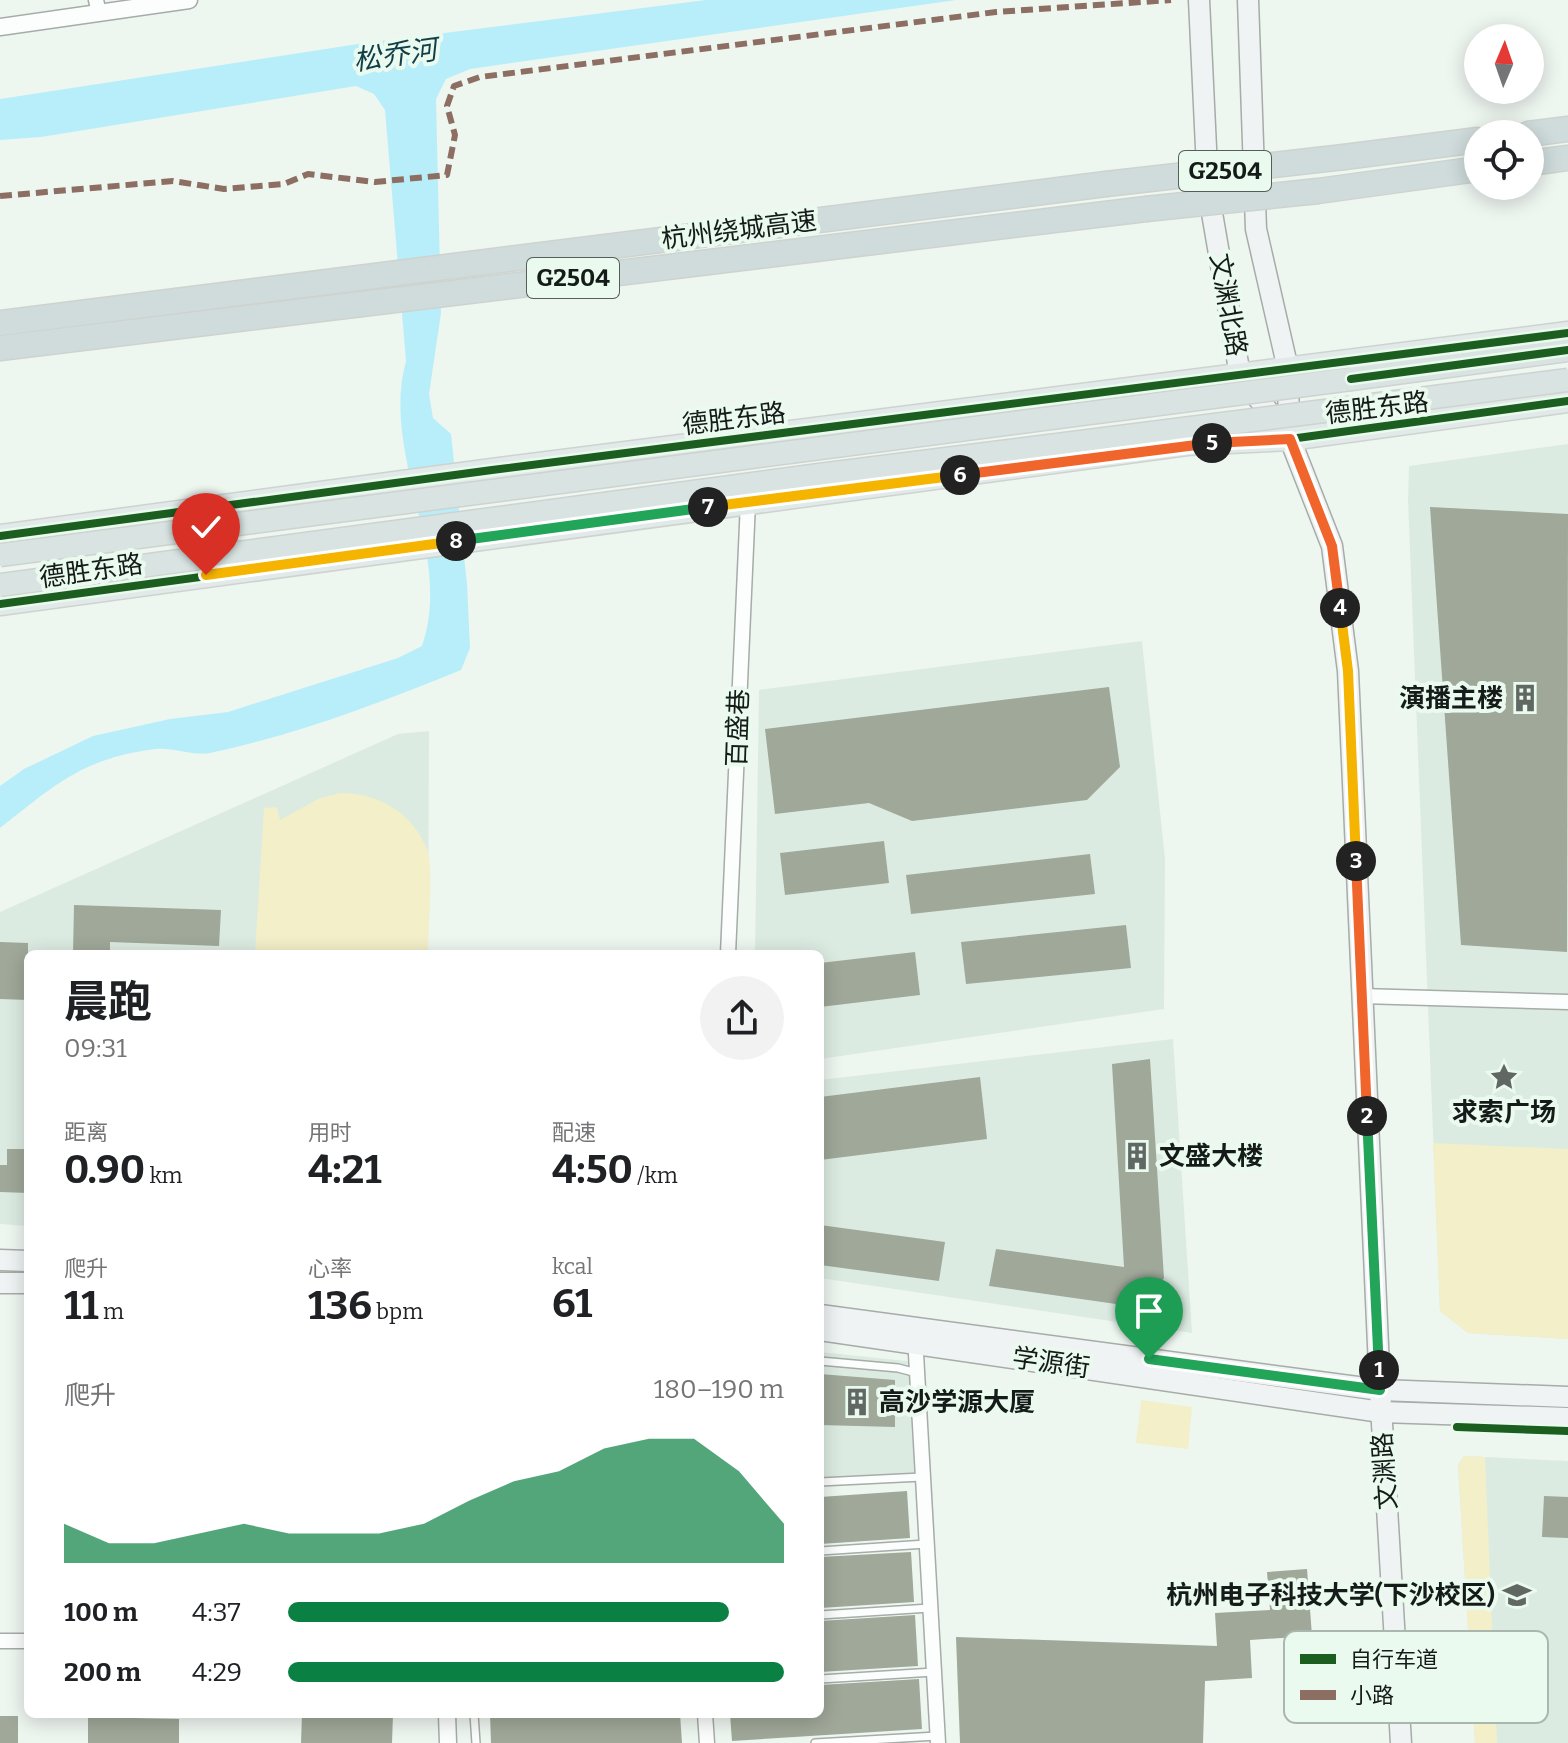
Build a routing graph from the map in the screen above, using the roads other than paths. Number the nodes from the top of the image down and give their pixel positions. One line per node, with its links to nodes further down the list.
1 (189, 0): 4 (street)
2 (1199, 0): 17 (main road, 文渊北路)
3 (1248, 0): 16 (main road, 文渊北路)
4 (98, 6): 5 (street)
5 (0, 27)
6 (1568, 129): 7 (highway)
7 (1544, 132)
8 (1464, 142): 12 (highway, 杭州绕城高速 / G2504, bridge)
9 (1568, 158): 10 (highway)
10 (1544, 161)
11 (1464, 171): 14 (highway, 杭州绕城高速 / G2504, bridge)
12 (0, 323)
13 (1568, 333): 16 (main road, 德胜东路)
14 (0, 348)
15 (1568, 350): 23 (highway, bridge)
16 (1288, 369): 17 (main road, 德胜东路); 20 (main road, 文渊北路)
17 (1240, 375): 20 (main road, 文渊北路); 22 (main road, 德胜东路)
18 (1568, 382): 24 (highway, bridge)
19 (1568, 401): 20 (main road, 德胜东路)
20 (1290, 439): 21 (main road, 德胜东路); 27 (main road, 文渊路)
21 (748, 502): 25 (main road, 德胜东路); 26 (street, 百盛巷)
22 (0, 536)
23 (0, 555)
24 (0, 585)
25 (0, 604)
26 (728, 950)
27 (1361, 996): 28 (street); 38 (main road, 文渊路)
28 (1568, 1002)
29 (0, 1260): 30 (main road)
30 (24, 1261)
31 (0, 1283): 32 (main road)
32 (24, 1283)
33 (824, 1316): 35 (main road, 学源街)
34 (824, 1330): 35 (main road, 学源街)
35 (915, 1335): 37 (street); 38 (main road, 学源街); 40 (main road, 学源街)
36 (824, 1361): 37 (lane)
37 (917, 1373): 42 (street)
38 (1380, 1390): 39 (main road, 学源街); 40 (main road, 文渊路)
39 (1568, 1397)
40 (1381, 1412): 41 (main road, 学源街); 48 (main road, 文渊路)
41 (1568, 1418)
42 (922, 1477): 43 (lane); 44 (street)
43 (824, 1482)
44 (927, 1544): 45 (lane); 46 (street)
45 (824, 1551)
46 (930, 1608): 47 (lane); 51 (street)
47 (824, 1615)
48 (1394, 1631)
49 (0, 1641): 50 (street)
50 (24, 1641)
51 (934, 1672): 52 (lane); 57 (street)
52 (824, 1679)
53 (447, 1718): 58 (street)
54 (474, 1718): 59 (lane)
55 (705, 1718): 60 (street)
56 (1400, 1723): 62 (main road, 文渊路)
57 (938, 1740): 61 (lane)
58 (448, 1743)
59 (476, 1743)
60 (707, 1743)
61 (815, 1743)
62 (1401, 1743)

